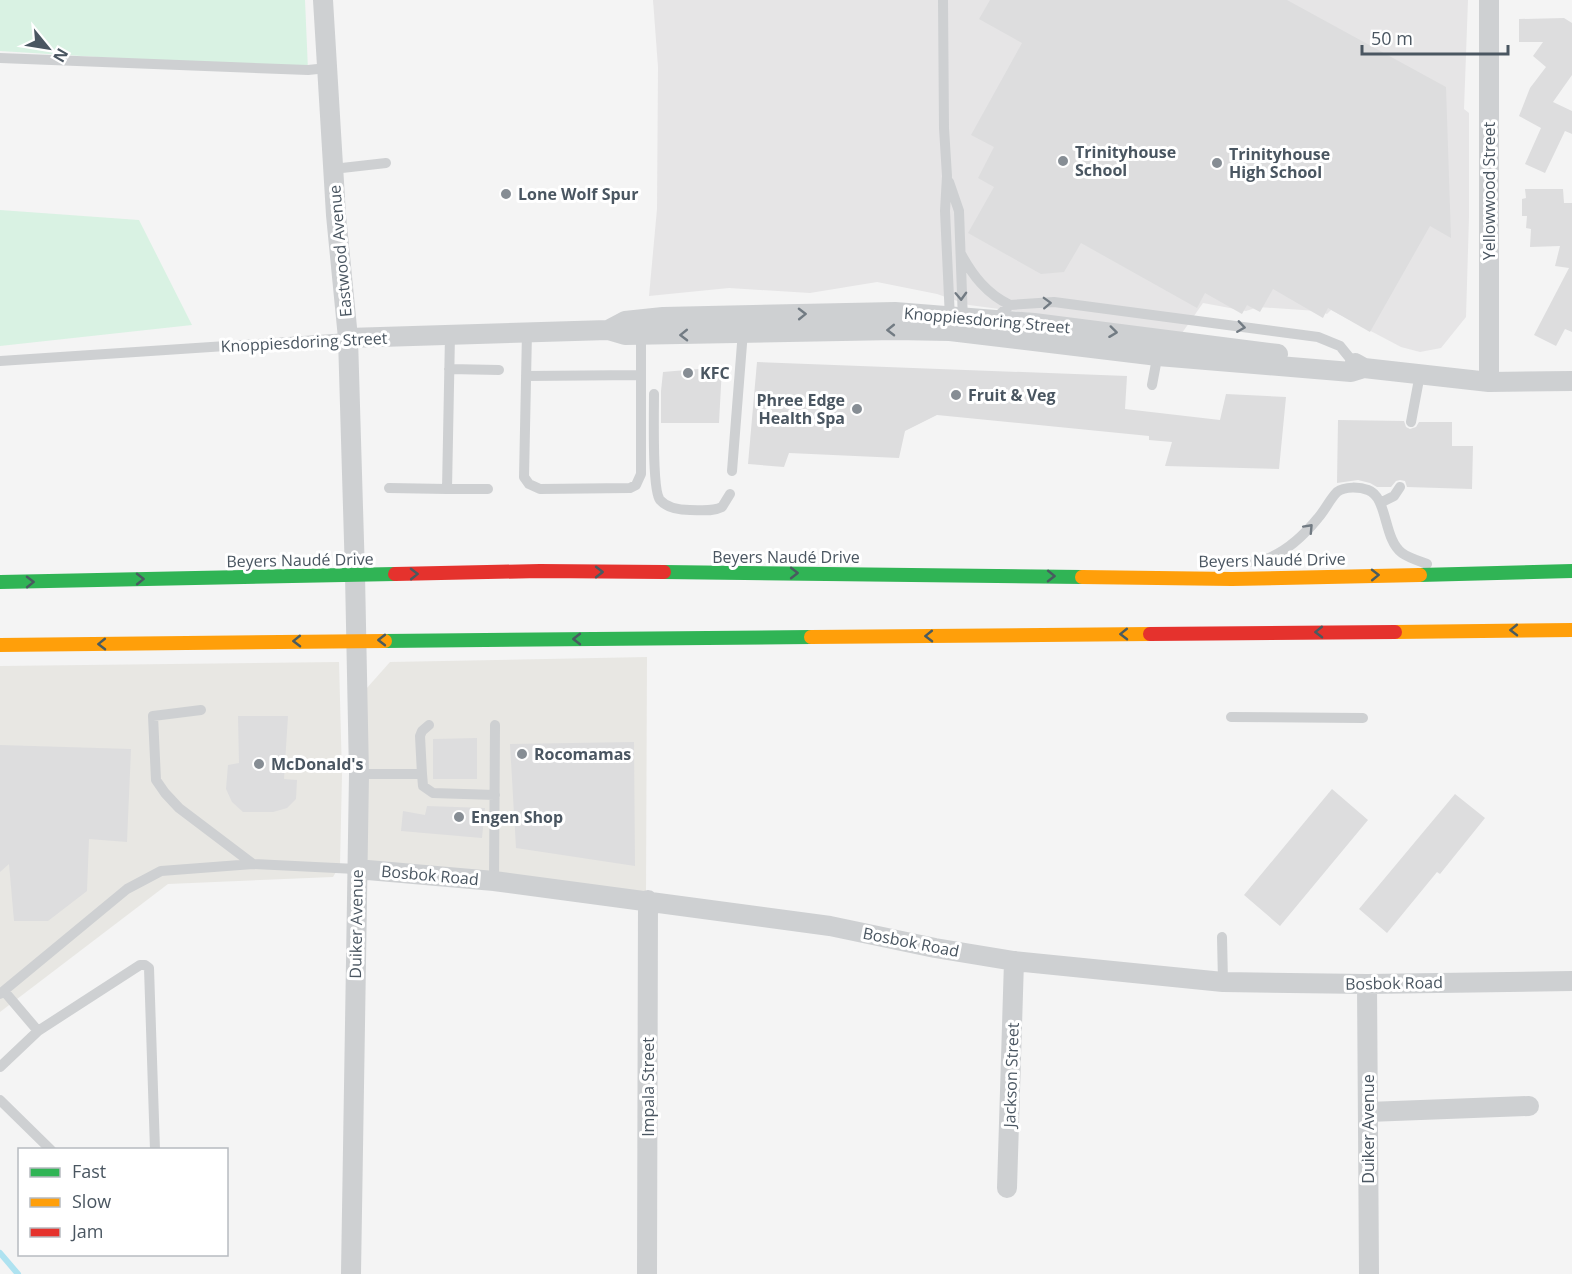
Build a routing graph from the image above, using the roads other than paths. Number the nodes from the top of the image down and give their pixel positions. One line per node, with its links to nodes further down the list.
1 (323, 0): 5 (street, Eastwood Avenue)
2 (943, 0): 8 (lane)
3 (1489, 0): 28 (street, Yellowwood Street)
4 (0, 58): 5 (lane)
5 (327, 68): 7 (street, Eastwood Avenue)
6 (386, 163): 7 (lane)
7 (333, 169): 18 (street, Eastwood Avenue)
8 (947, 176): 9 (lane); 13 (lane)
9 (959, 251): 10 (lane); 13 (lane, one-way to 13)
10 (1010, 305): 11 (lane); 21 (lane, one-way to 21)
11 (995, 319): 13 (street, Knoppiesdoring Street); 19 (street, Knoppiesdoring Street, one-way to 19)
12 (743, 324): 13 (street, Knoppiesdoring Street); 14 (street, Knoppiesdoring Street); 17 (street, Knoppiesdoring Street, one-way to 17); 32 (lane)
13 (956, 324): 19 (street, Knoppiesdoring Street)
14 (608, 330): 15 (street, Knoppiesdoring Street); 17 (street, Knoppiesdoring Street)
15 (527, 332): 16 (street, Knoppiesdoring Street); 25 (lane)
16 (450, 334): 18 (street, Knoppiesdoring Street); 22 (lane)
17 (640, 335): 26 (lane)
18 (348, 338): 20 (lane, Knoppiesdoring Street); 43 (street, Eastwood Avenue)
19 (1159, 347): 21 (street, Knoppiesdoring Street); 29 (lane)
20 (0, 361)
21 (1359, 365): 24 (street, Knoppiesdoring Street)
22 (449, 369): 23 (lane); 35 (lane)
23 (499, 370)
24 (1420, 374): 28 (street, Knoppiesdoring Street); 31 (lane)
25 (526, 375): 26 (lane); 26 (lane)
26 (641, 375)
27 (1572, 381): 28 (street, Knoppiesdoring Street)
28 (1489, 382)
29 (1152, 385)
30 (654, 394): 37 (lane)
31 (1411, 422)
32 (732, 471)
33 (1401, 487): 38 (lane)
34 (389, 488): 35 (lane)
35 (447, 489): 36 (lane)
36 (488, 489)
37 (730, 494)
38 (1380, 503): 39 (lane, one-way to 38); 42 (lane)
39 (1206, 563)
40 (1162, 567): 44 (lane)
41 (1572, 572): 42 (main road, Beyers Naudé Drive)
42 (1475, 573): 44 (main road, Beyers Naudé Drive, one-way to 42)
43 (355, 575): 44 (main road, Beyers Naudé Drive, one-way to 44); 45 (main road, Beyers Naudé Drive, one-way to 43); 47 (street, Duiker Avenue)
44 (1138, 577)
45 (0, 582)
46 (1572, 630): 47 (main road, one-way to 47)
47 (356, 640): 48 (main road, one-way to 48); 54 (street, Duiker Avenue)
48 (0, 645)
49 (201, 710): 57 (lane)
50 (1231, 717): 51 (lane)
51 (1364, 718)
52 (429, 725): 55 (lane)
53 (495, 725): 56 (lane)
54 (358, 774): 55 (lane); 58 (street, Duiker Avenue)
55 (422, 774): 56 (lane)
56 (495, 795): 59 (lane)
57 (253, 864): 58 (lane, Bosbok Road); 66 (lane, Bosbok Road)
58 (356, 869): 59 (street, Bosbok Road); 75 (street, Duiker Avenue)
59 (494, 881): 60 (street, Bosbok Road)
60 (648, 900): 62 (street, Bosbok Road); 76 (street, Impala Street)
61 (1222, 938): 64 (lane)
62 (1014, 961): 64 (street, Bosbok Road); 74 (street, Jackson Street)
63 (1572, 981): 65 (street, Bosbok Road)
64 (1223, 982): 65 (street, Bosbok Road)
65 (1367, 984): 71 (street, Duiker Avenue)
66 (2, 993): 67 (lane)
67 (38, 1031): 68 (lane); 73 (lane)
68 (0, 1067)
69 (0, 1100): 72 (lane)
70 (1529, 1106): 71 (street)
71 (1368, 1112): 77 (street, Duiker Avenue)
72 (50, 1148)
73 (155, 1148)
74 (1007, 1188)
75 (351, 1274)
76 (647, 1274)
77 (1369, 1274)

